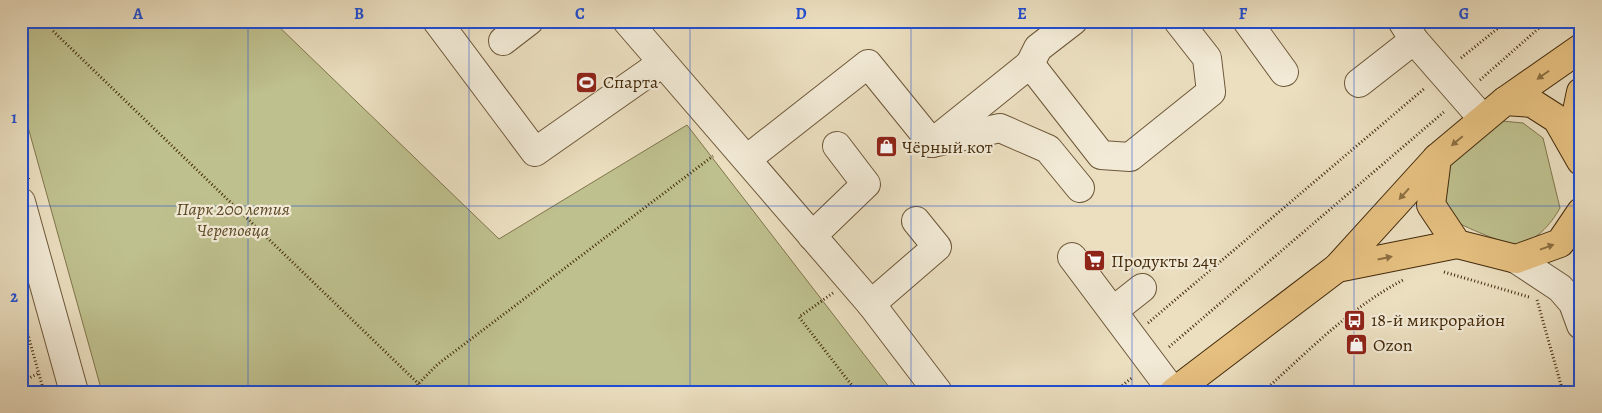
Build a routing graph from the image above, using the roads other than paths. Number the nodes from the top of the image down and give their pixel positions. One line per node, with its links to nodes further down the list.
1 (437, 21): 10 (street)
2 (528, 21): 8 (street)
3 (627, 21): 10 (street)
4 (1073, 21): 11 (street)
5 (1178, 21): 11 (street)
6 (1247, 21): 12 (street)
7 (1408, 30): 13 (street); 16 (street)
8 (503, 41)
9 (1581, 48): 15 (main road, one-way to 15)
10 (662, 63): 19 (street)
11 (1030, 64): 17 (street)
12 (1284, 72)
13 (1358, 83)
14 (1581, 92): 21 (main road)
15 (1505, 101): 16 (main road); 21 (main road)
16 (1484, 119): 20 (main road, one-way to 20)
17 (932, 143): 19 (street); 22 (street)
18 (837, 146): 26 (street)
19 (739, 150): 26 (street)
20 (1437, 158): 27 (main road); 30 (main road, one-way to 30)
21 (1581, 160)
22 (1080, 188)
23 (21, 202): 36 (street)
24 (1581, 212): 29 (main road, one-way to 24)
25 (916, 221): 32 (street)
26 (812, 236): 32 (street)
27 (1457, 244): 29 (main road); 30 (main road, one-way to 27)
28 (1072, 257): 33 (street)
29 (1516, 259): 34 (street)
30 (1337, 268): 35 (main road)
31 (1142, 288): 33 (street)
32 (871, 304): 37 (street)
33 (1113, 311): 35 (street)
34 (1581, 325)
35 (1183, 389)
36 (74, 392)
37 (938, 392)

